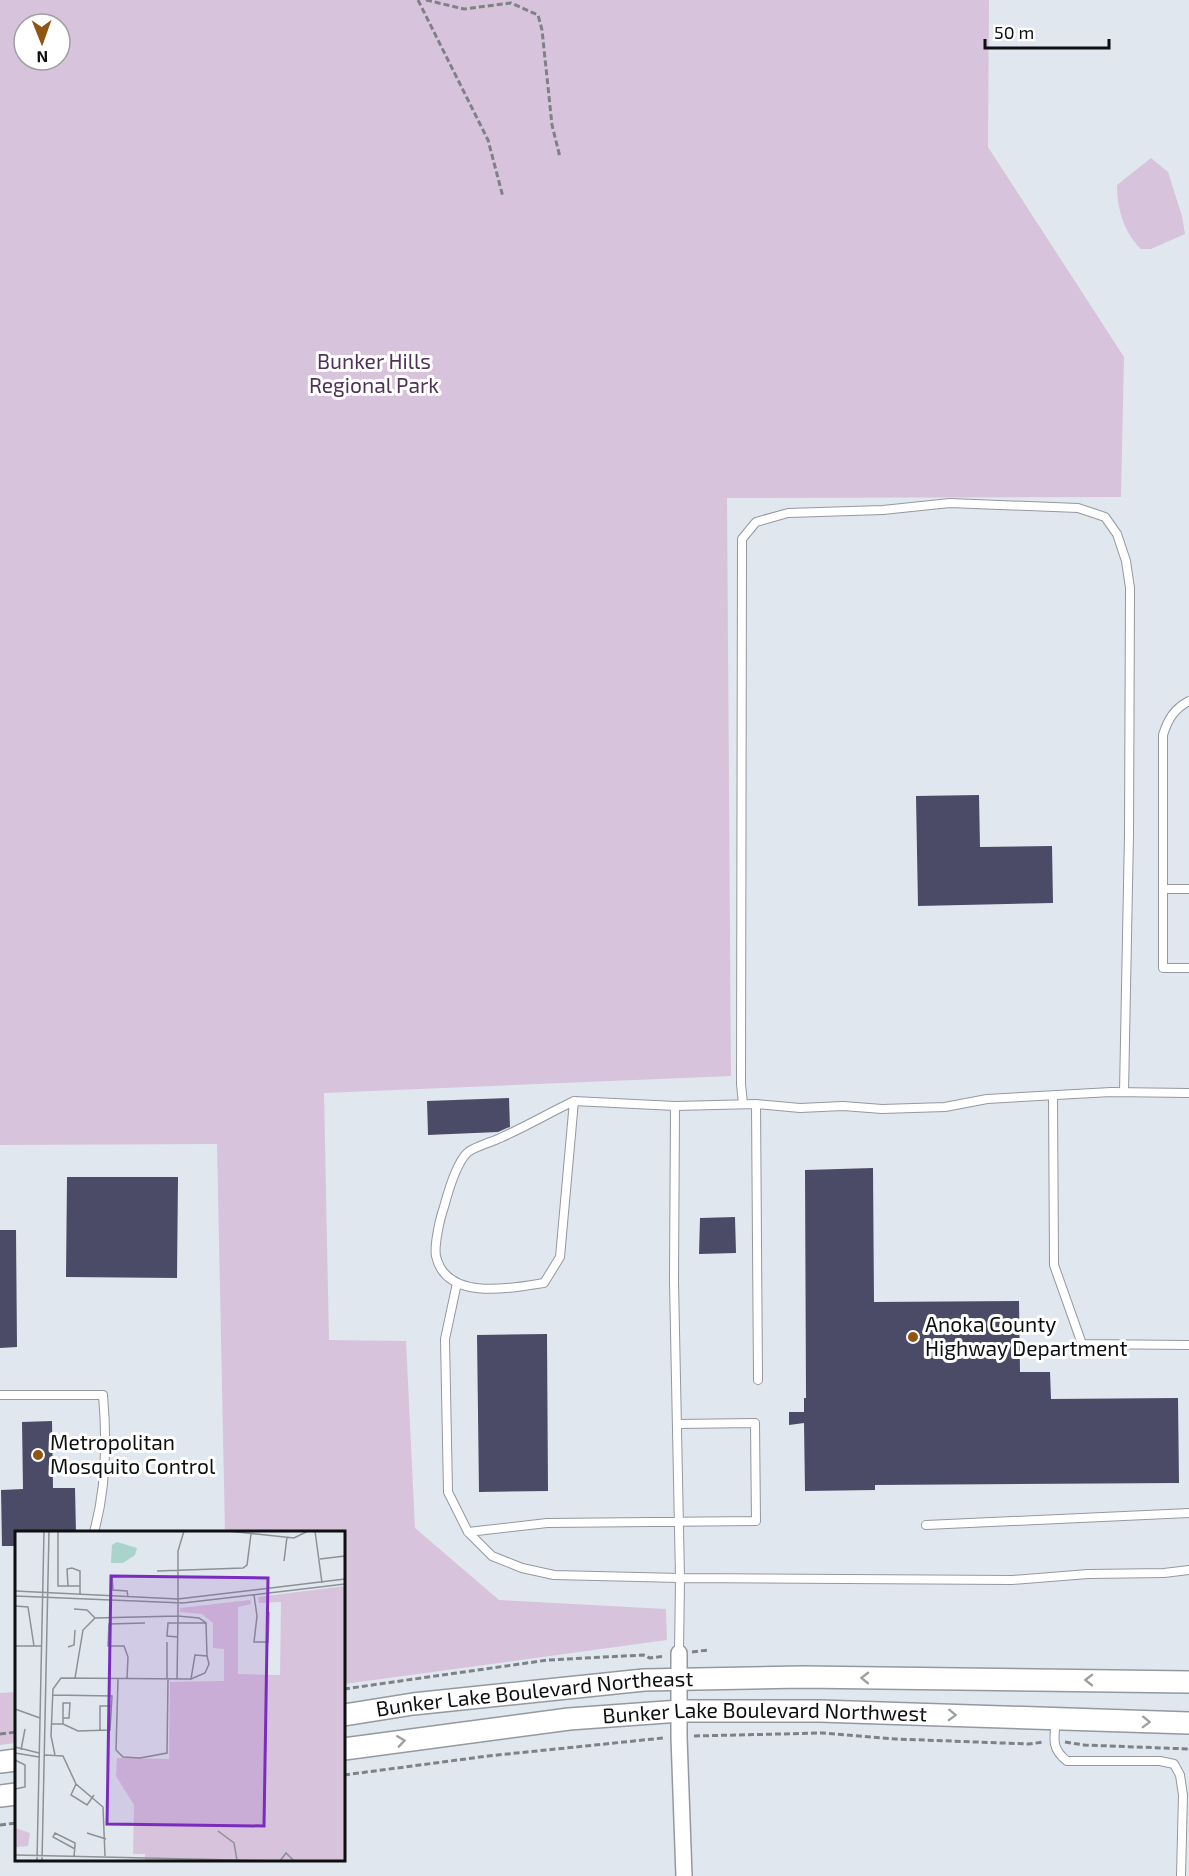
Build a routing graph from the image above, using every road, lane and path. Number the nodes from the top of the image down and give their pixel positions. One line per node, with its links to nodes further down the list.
1 (418, 0): 4 (path)
2 (426, 0): 3 (path)
3 (560, 157)
4 (503, 197)
5 (1189, 701): 6 (lane)
6 (1163, 889): 7 (lane); 8 (lane)
7 (1189, 889)
8 (1189, 968)
9 (1124, 1092): 10 (lane); 11 (lane); 13 (lane)
10 (1189, 1093)
11 (1053, 1095): 14 (lane); 17 (lane)
12 (574, 1101): 15 (lane); 16 (lane); 16 (lane)
13 (743, 1104): 14 (lane); 15 (lane)
14 (756, 1104): 18 (lane)
15 (675, 1106): 20 (lane)
16 (457, 1283): 25 (lane)
17 (1189, 1345)
18 (758, 1380)
19 (0, 1395): 24 (lane)
20 (677, 1424): 22 (lane); 22 (lane)
21 (1189, 1513): 23 (lane)
22 (679, 1522): 25 (lane); 27 (lane)
23 (926, 1525)
24 (94, 1531)
25 (468, 1533): 27 (lane)
26 (1189, 1570): 27 (lane)
27 (680, 1578): 28 (lane)
28 (679, 1653): 31 (street)
29 (650, 1658): 33 (path)
30 (727, 1678): 31 (main road, Bunker Lake Boulevard Northeast); 32 (main road, Bunker Lake Boulevard Northwest, one-way to 30)
31 (680, 1679): 34 (street); 35 (main road, Bunker Lake Boulevard Northeast)
32 (1189, 1682)
33 (345, 1689)
34 (680, 1711): 36 (main road, Bunker Lake Boulevard Northwest, one-way to 36); 44 (main road, Bunker Lake Boulevard Northwest, one-way to 34); 53 (street)
35 (345, 1715)
36 (1056, 1719): 37 (main road, Bunker Lake Boulevard Northwest, one-way to 37); 54 (lane)
37 (1189, 1724)
38 (15, 1732): 39 (path)
39 (0, 1734)
40 (702, 1735): 42 (path)
41 (657, 1738): 48 (path)
42 (1041, 1742)
43 (1067, 1742): 45 (path)
44 (345, 1749)
45 (1189, 1749)
46 (15, 1760): 47 (main road)
47 (0, 1762)
48 (345, 1775)
49 (15, 1794): 50 (main road)
50 (0, 1796)
51 (15, 1822): 52 (path)
52 (0, 1825)
53 (684, 1876)
54 (1181, 1876)

